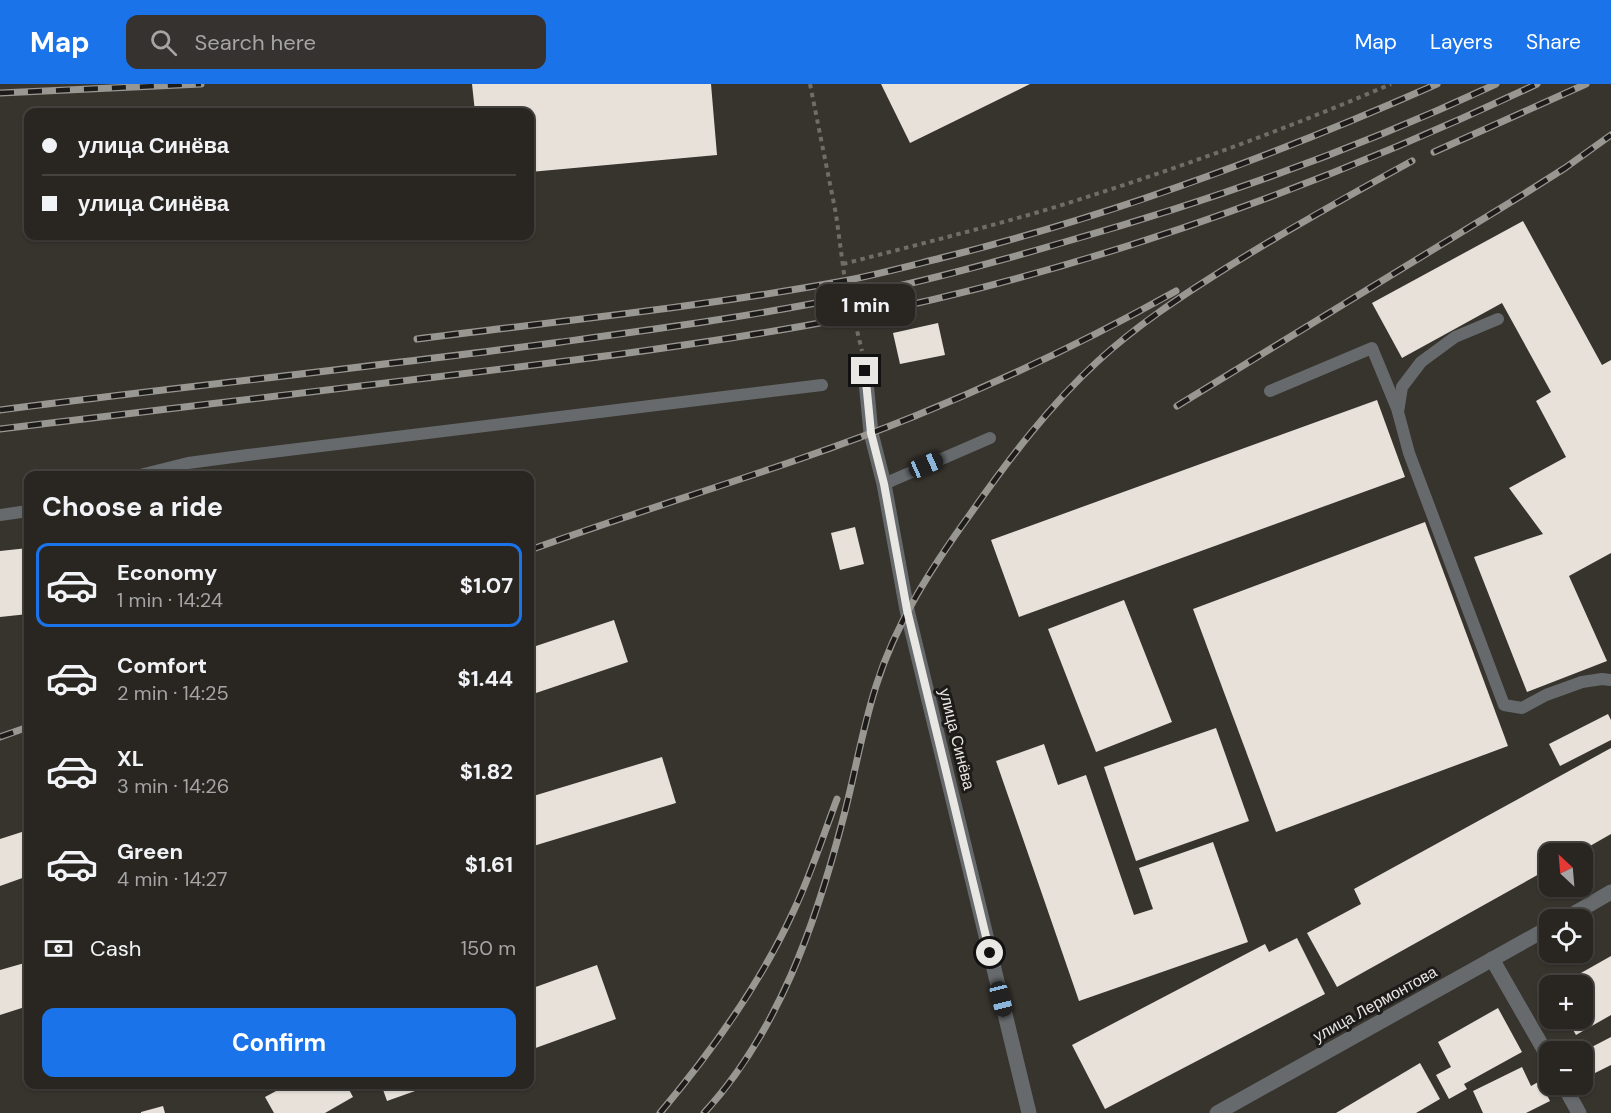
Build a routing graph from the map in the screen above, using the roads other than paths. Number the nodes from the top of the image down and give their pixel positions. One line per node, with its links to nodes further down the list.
1 (1498, 319): 5 (lane)
2 (865, 371): 8 (street, улица Синёва)
3 (822, 385): 7 (lane)
4 (1270, 391): 5 (lane)
5 (1398, 412): 11 (lane)
6 (990, 438): 8 (lane)
7 (158, 471)
8 (884, 484): 18 (street, улица Синёва)
9 (24, 512): 10 (lane)
10 (0, 515)
11 (1611, 680)
12 (1611, 892): 13 (street)
13 (1582, 909)
14 (1539, 933): 15 (street, улица Лермонтова)
15 (1492, 959): 16 (street); 19 (street, улица Лермонтова)
16 (1539, 1041)
17 (1569, 1095): 20 (street)
18 (1029, 1113)
19 (1217, 1113)
20 (1579, 1113)

